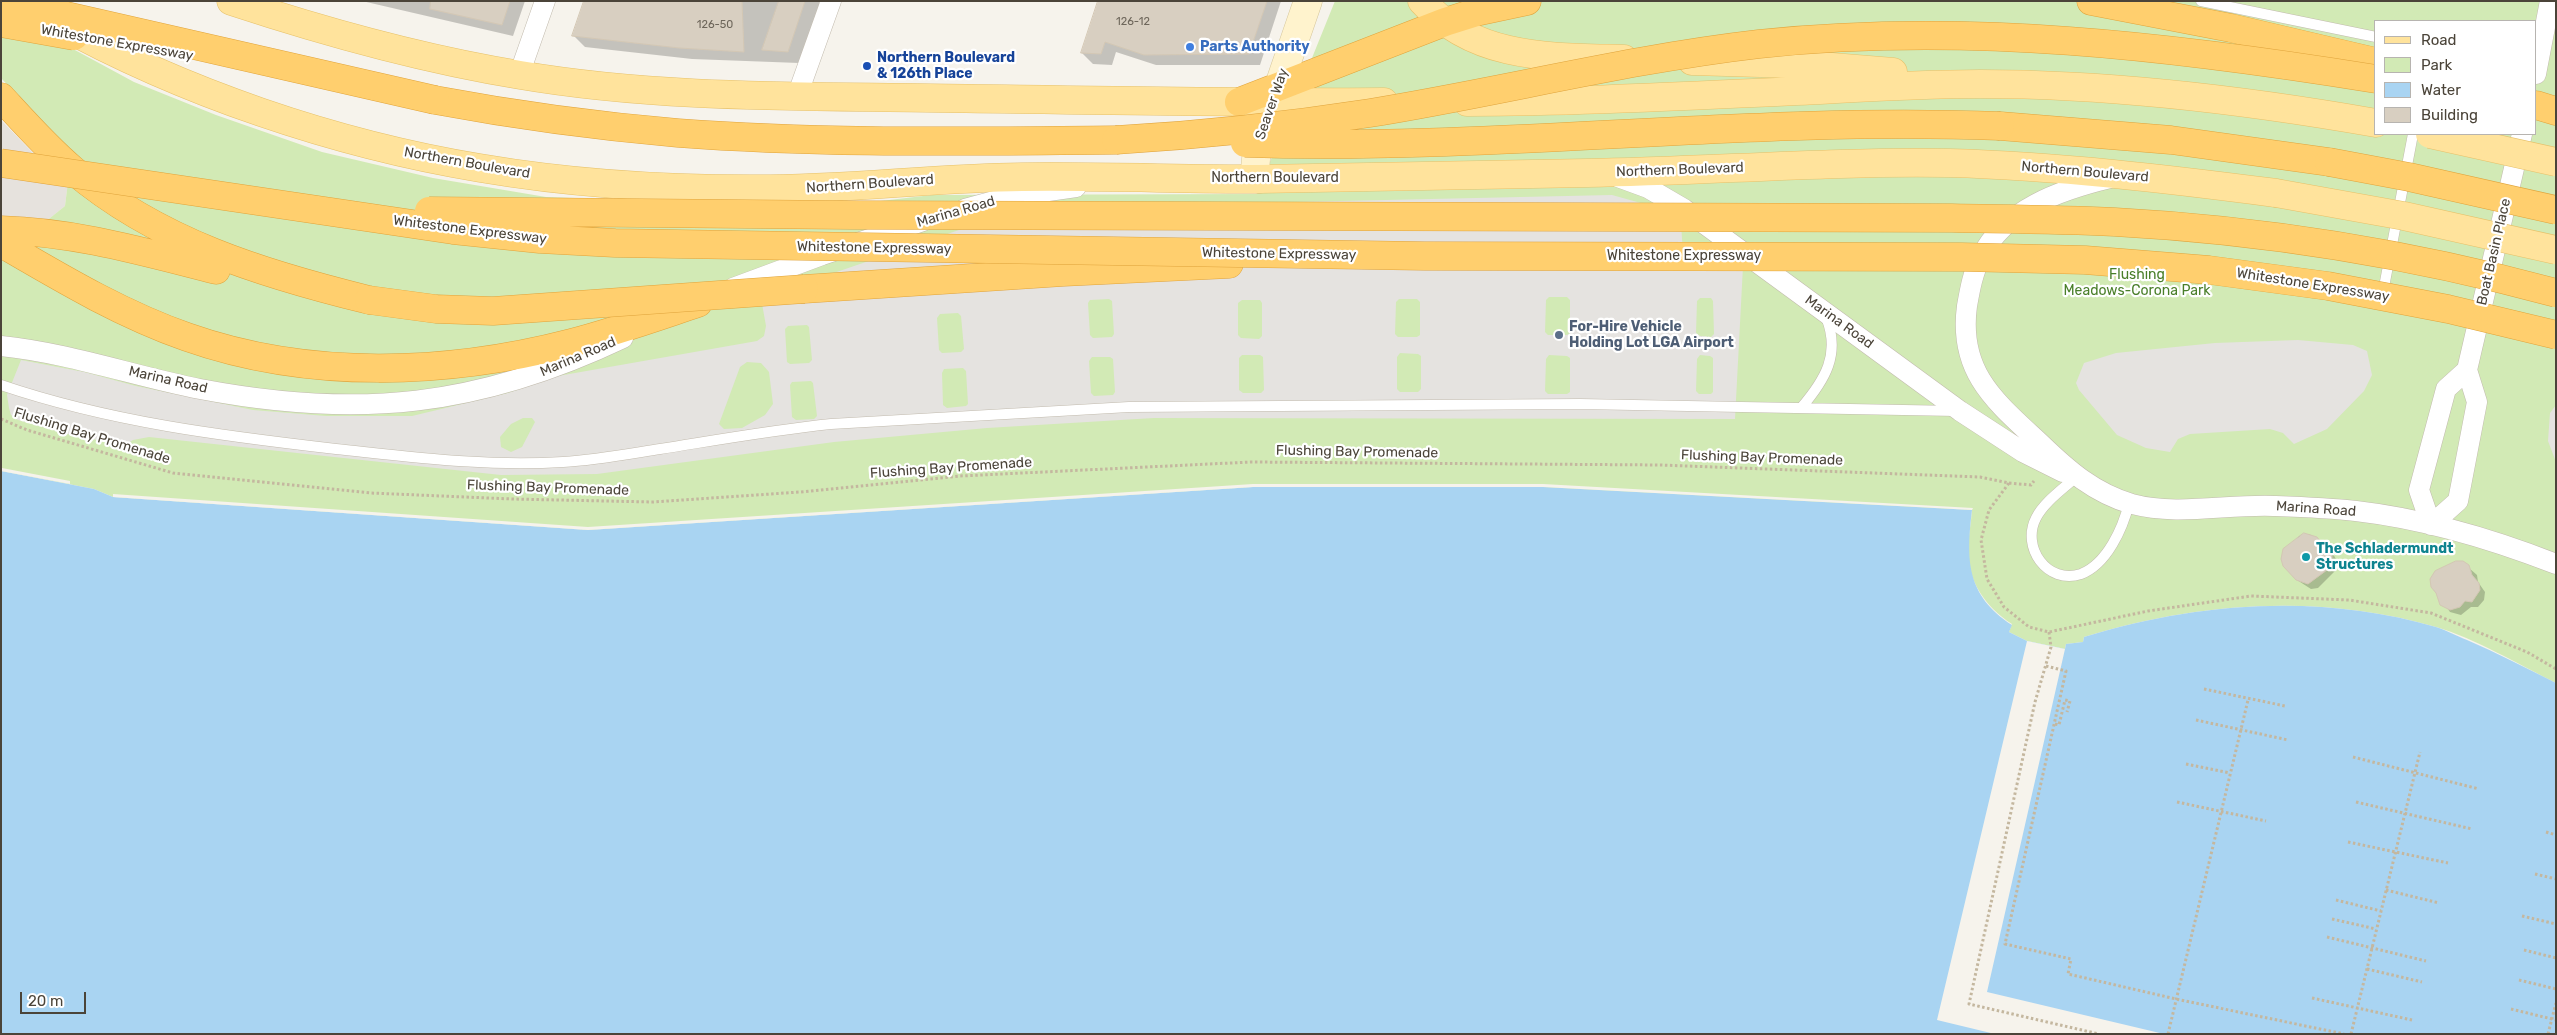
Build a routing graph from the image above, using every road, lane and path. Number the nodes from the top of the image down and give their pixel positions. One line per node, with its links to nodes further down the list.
1 (1, 1): 23 (highway, bridge)
2 (20, 1): 38 (main road, Northern Boulevard)
3 (545, 1): 17 (street)
4 (831, 1): 21 (street)
5 (1308, 1): 20 (main road, Seaver Way)
6 (1422, 1): 12 (main road)
7 (1527, 1): 12 (highway)
8 (2091, 1): 15 (highway)
9 (2200, 1): 14 (lane)
10 (2550, 1): 16 (street)
11 (248, 4): 17 (main road)
12 (1445, 22): 19 (main road); 20 (highway)
13 (1, 23): 23 (highway, Whitestone Expressway, bridge)
14 (2374, 37)
15 (2374, 62)
16 (2537, 69)
17 (519, 75): 21 (main road)
18 (2374, 79): 32 (highway, Whitestone Expressway, bridge)
19 (2104, 88): 20 (main road); 28 (main road)
20 (1275, 95): 24 (highway); 39 (main road, Seaver Way)
21 (798, 96): 24 (main road)
22 (1, 97): 48 (highway)
23 (435, 100): 32 (highway, Whitestone Expressway)
24 (1239, 102)
25 (2537, 105): 27 (highway)
26 (2537, 109): 27 (highway)
27 (2556, 112)
28 (2374, 123)
29 (2413, 135): 50 (lane)
30 (2434, 135): 34 (main road, bridge)
31 (2522, 135): 50 (street, Boat Basin Place)
32 (1116, 140): 33 (highway, bridge)
33 (2329, 162): 40 (highway, bridge); 42 (highway, bridge)
34 (2556, 162)
35 (1, 163): 41 (highway, Whitestone Expressway, bridge)
36 (1599, 173): 37 (main road, Northern Boulevard); 39 (main road, Northern Boulevard); 51 (street, Marina Road)
37 (2132, 175): 45 (main road, Northern Boulevard, bridge); 59 (street, Marina Road)
38 (1138, 178): 39 (main road, Northern Boulevard); 49 (street, Marina Road)
39 (1259, 179)
40 (2556, 195)
41 (260, 201): 46 (highway, Whitestone Expressway, bridge); 47 (highway, bridge)
42 (2556, 210)
43 (1, 230): 48 (highway)
44 (1, 243): 49 (highway)
45 (2556, 250)
46 (1424, 256): 48 (highway, bridge); 52 (highway, Whitestone Expressway, bridge)
47 (2556, 293)
48 (369, 300)
49 (698, 303): 53 (street, Marina Road)
50 (2481, 309): 54 (street, Boat Basin Place)
51 (1823, 310): 56 (lane); 57 (street, Marina Road)
52 (2556, 335)
53 (1, 346)
54 (2467, 370): 61 (street); 61 (street)
55 (1, 385): 56 (lane)
56 (1801, 408): 57 (lane)
57 (1960, 411): 59 (street, Marina Road)
58 (1, 419): 63 (path, Flushing Bay Promenade)
59 (2076, 477): 60 (street, Marina Road); 60 (lane)
60 (2129, 503): 61 (street, Marina Road)
61 (2431, 525): 62 (street, Marina Road)
62 (2556, 564)
63 (2049, 632): 64 (path); 65 (path)
64 (2046, 666): 71 (path); 117 (path)
65 (2556, 669)
66 (2204, 690): 67 (path)
67 (2248, 700): 68 (path); 72 (path)
68 (2285, 706)
69 (2067, 712): 71 (path)
70 (2196, 720): 72 (path)
71 (2055, 724): 111 (path)
72 (2240, 729): 73 (path); 78 (path)
73 (2288, 740)
74 (2420, 752): 77 (path)
75 (2353, 757): 77 (path)
76 (2186, 764): 78 (path)
77 (2415, 772): 79 (path); 83 (path)
78 (2230, 774): 82 (path)
79 (2480, 788)
80 (2177, 802): 82 (path)
81 (2356, 802): 83 (path)
82 (2221, 812): 84 (path); 111 (path)
83 (2405, 813): 85 (path); 89 (path)
84 (2266, 821)
85 (2472, 829)
86 (2546, 832): 87 (path)
87 (2556, 835)
88 (2348, 842): 89 (path)
89 (2395, 852): 90 (path); 93 (path)
90 (2448, 863)
91 (2534, 874): 92 (path)
92 (2556, 879)
93 (2386, 890): 95 (path); 96 (path)
94 (2336, 900): 96 (path)
95 (2439, 903)
96 (2381, 912): 100 (path)
97 (2522, 916): 99 (path)
98 (2332, 919): 100 (path)
99 (2556, 924)
100 (2376, 929): 102 (path)
101 (2327, 937): 102 (path)
102 (2372, 948): 105 (path); 106 (path)
103 (2524, 950): 104 (path)
104 (2556, 958)
105 (2426, 961)
106 (2366, 969): 108 (path); 113 (path)
107 (2519, 980): 109 (path)
108 (2422, 982)
109 (2556, 989)
110 (2312, 998): 113 (path)
111 (2176, 999): 118 (path); 119 (path)
112 (2556, 1002): 115 (path)
113 (2357, 1007): 116 (path); 120 (path)
114 (2511, 1009): 115 (path)
115 (2554, 1019): 121 (path)
116 (2412, 1020)
117 (2099, 1034)
118 (2168, 1034)
119 (2344, 1034)
120 (2351, 1034)
121 (2548, 1034)

